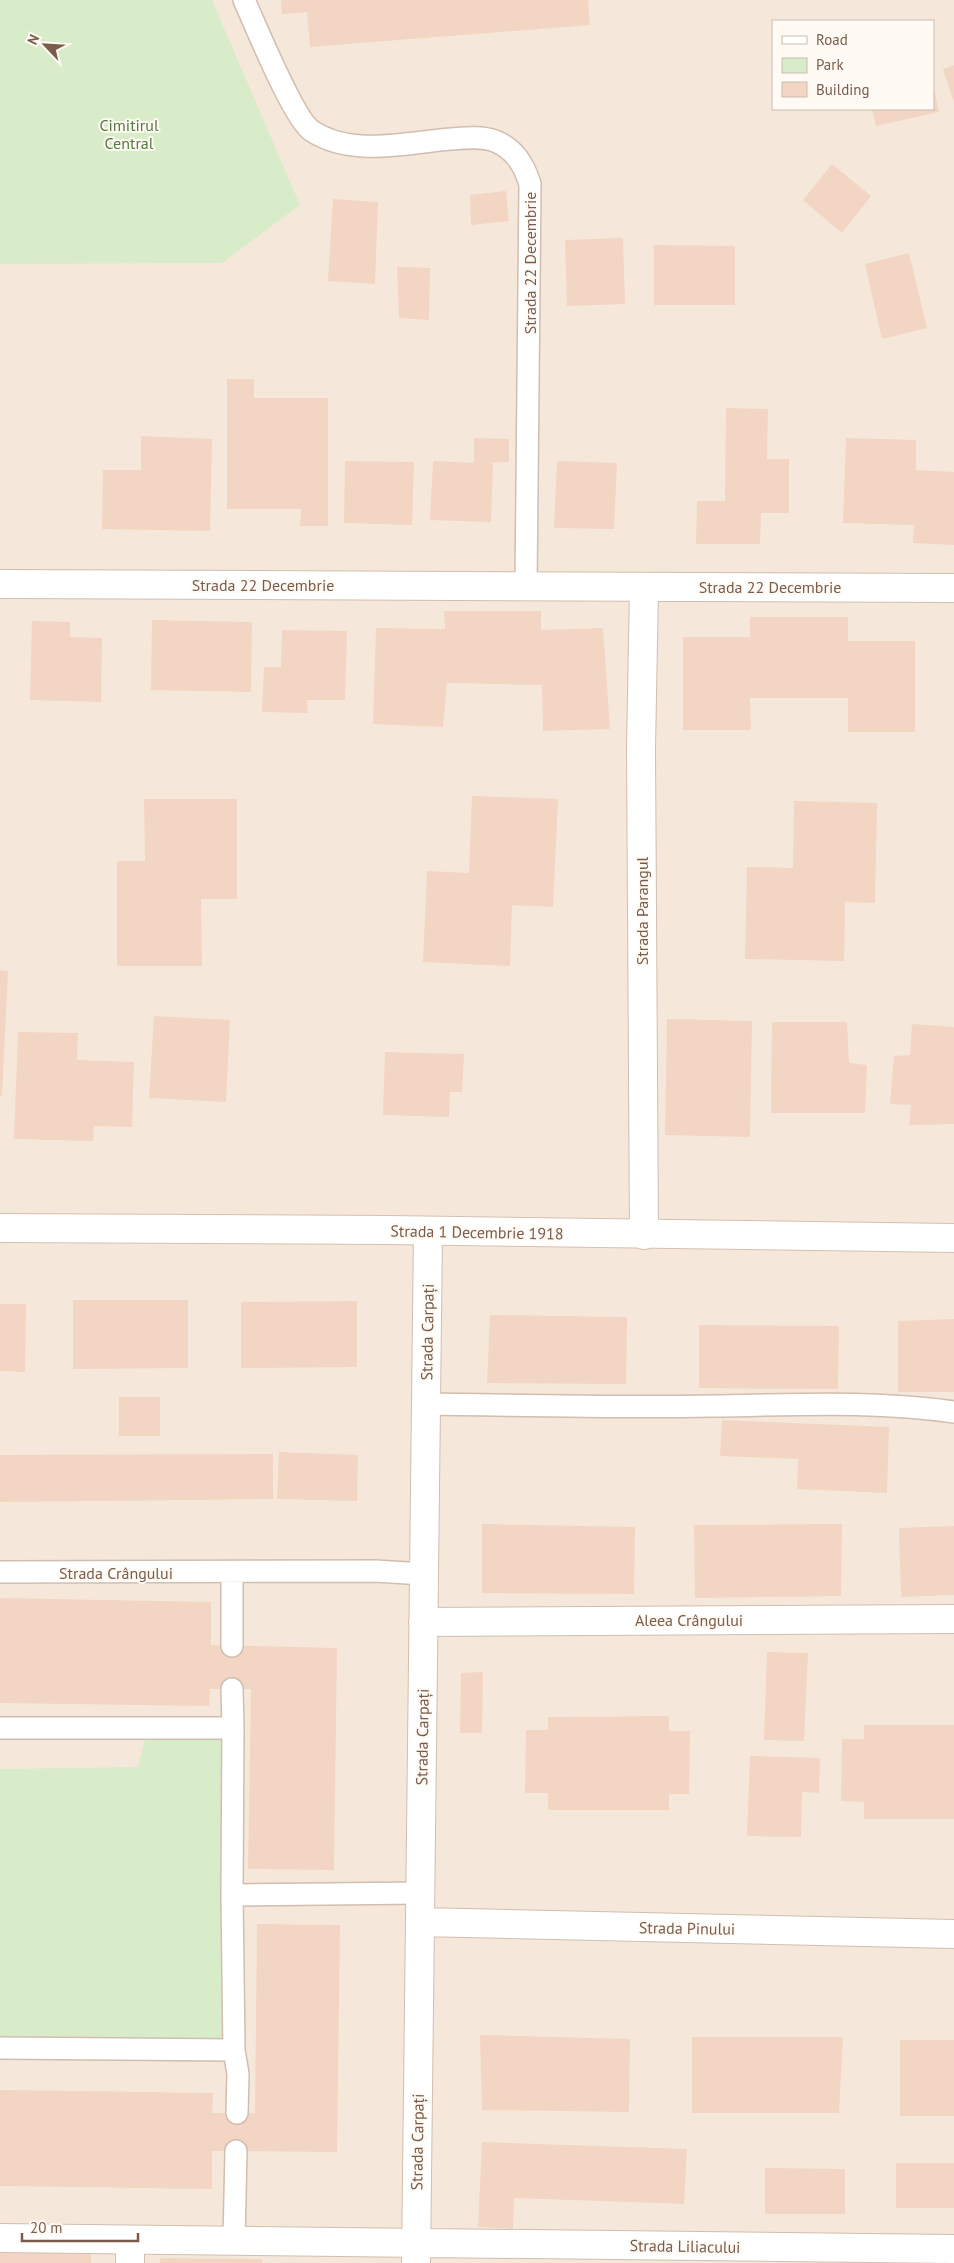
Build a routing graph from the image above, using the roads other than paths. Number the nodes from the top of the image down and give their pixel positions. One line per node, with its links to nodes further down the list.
1 (244, 0): 3 (lane, Strada 22 Decembrie)
2 (0, 584): 3 (street, Strada 22 Decembrie)
3 (526, 586): 4 (street, Strada 22 Decembrie)
4 (644, 587): 5 (street, Strada 22 Decembrie); 8 (street, Strada Parangul)
5 (954, 588)
6 (0, 1228): 7 (street, Strada 1 Decembrie 1918)
7 (428, 1231): 8 (street, Strada 1 Decembrie 1918); 10 (street, Strada Carpați)
8 (644, 1235): 9 (street, Strada 1 Decembrie 1918)
9 (954, 1238)
10 (426, 1404): 11 (lane); 14 (street, Strada Carpați)
11 (954, 1412)
12 (0, 1572): 13 (lane, Strada Crângului)
13 (232, 1573): 14 (lane, Strada Crângului); 17 (lane)
14 (424, 1574): 16 (street, Strada Carpați)
15 (954, 1619): 16 (street, Aleea Crângului)
16 (423, 1622): 21 (street, Strada Carpați)
17 (232, 1646)
18 (232, 1689): 20 (lane)
19 (0, 1728): 20 (lane)
20 (232, 1728): 22 (lane)
21 (421, 1893): 22 (lane); 23 (street, Strada Carpați)
22 (232, 1895): 26 (lane)
23 (420, 1922): 24 (street, Strada Pinului); 33 (street, Strada Carpați)
24 (954, 1934)
25 (0, 2048): 26 (lane)
26 (234, 2050): 27 (lane)
27 (237, 2113)
28 (236, 2151): 30 (lane)
29 (0, 2238): 32 (street)
30 (234, 2241): 32 (street); 33 (street)
31 (954, 2249): 33 (street, Strada Liliacului)
32 (130, 2251)
33 (416, 2252)

